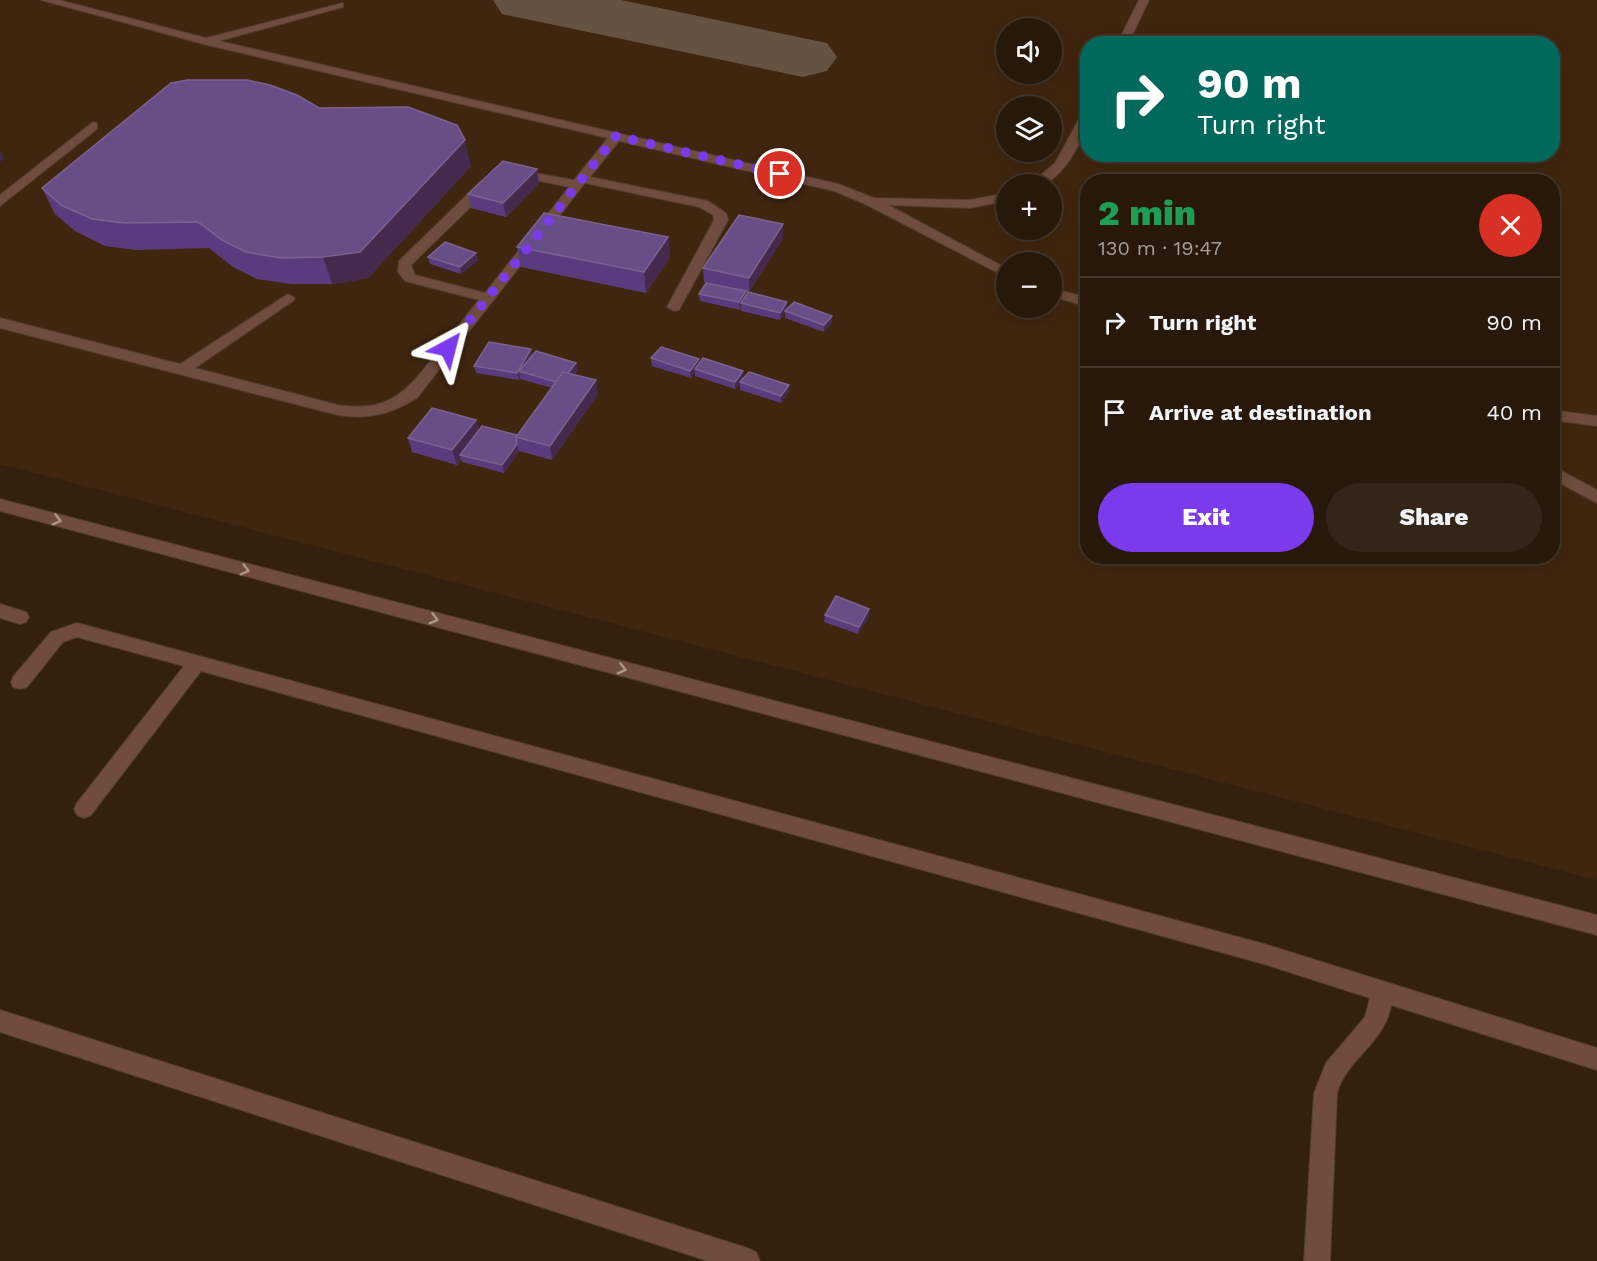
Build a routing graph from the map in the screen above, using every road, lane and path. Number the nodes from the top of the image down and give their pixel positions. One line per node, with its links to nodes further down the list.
1 (46, 0): 5 (lane)
2 (1144, 0): 4 (lane)
3 (339, 5): 5 (lane)
4 (1126, 36)
5 (207, 42): 8 (lane)
6 (93, 126): 13 (lane)
7 (1080, 128): 9 (lane)
8 (616, 136): 10 (lane); 12 (lane)
9 (1049, 174)
10 (580, 182): 17 (lane); 17 (lane); 19 (lane)
11 (996, 199): 12 (lane)
12 (870, 201): 14 (lane)
13 (0, 202)
14 (996, 268)
15 (1062, 295): 18 (lane)
16 (288, 298): 21 (lane)
17 (489, 298): 21 (lane)
18 (1080, 301)
19 (674, 307)
20 (0, 323): 21 (lane)
21 (182, 370)
22 (1560, 416): 23 (lane)
23 (1597, 421)
24 (1560, 476): 25 (lane)
25 (1597, 497)
26 (0, 505): 32 (lane, one-way to 32)
27 (0, 611): 28 (lane)
28 (20, 617)
29 (197, 663): 30 (lane); 31 (lane); 33 (lane)
30 (20, 682)
31 (84, 810)
32 (1597, 925)
33 (1382, 993): 35 (lane); 37 (lane)
34 (0, 1021): 36 (lane)
35 (1597, 1059)
36 (747, 1261)
37 (1317, 1261)

